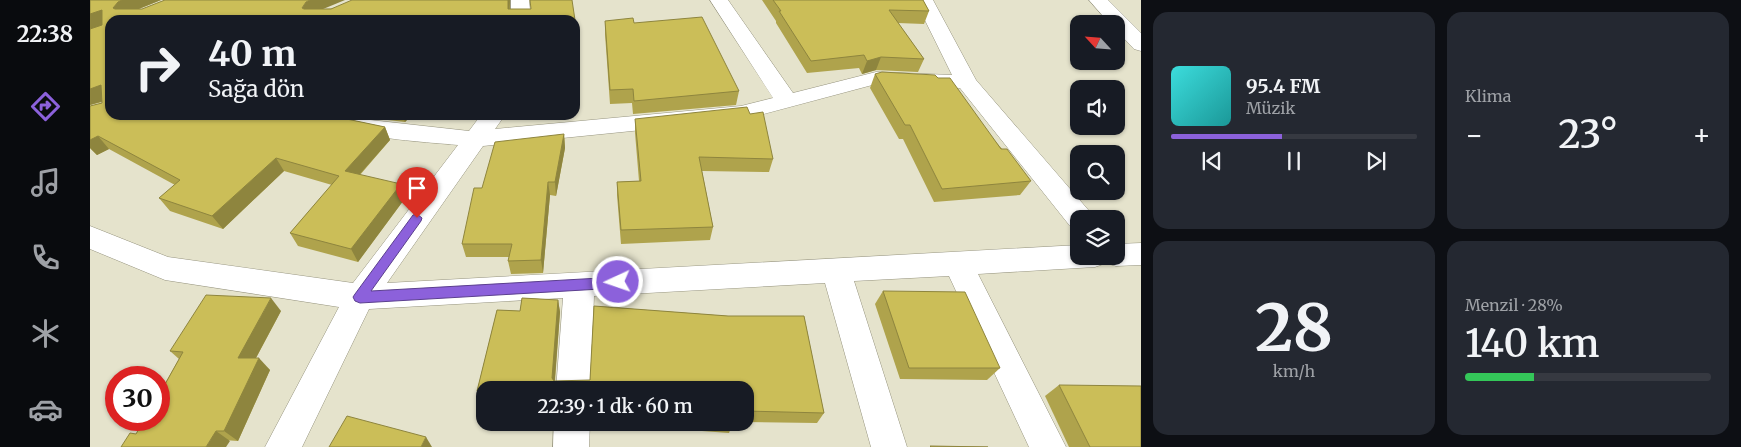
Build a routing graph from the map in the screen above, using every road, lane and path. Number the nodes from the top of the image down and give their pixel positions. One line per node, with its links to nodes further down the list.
1 (520, 0): 5 (street)
2 (719, 0): 8 (street)
3 (924, 0): 7 (street)
4 (1098, 0): 6 (street)
5 (520, 15)
6 (1141, 45)
7 (966, 82): 8 (street); 12 (street)
8 (786, 101): 11 (street)
9 (343, 120): 11 (street)
10 (489, 120): 11 (street)
11 (474, 139): 20 (street)
12 (1073, 210)
13 (90, 237): 20 (street)
14 (1141, 254): 15 (street)
15 (1125, 255)
16 (1070, 257): 17 (street)
17 (958, 264): 18 (street); 26 (street)
18 (836, 270): 19 (street); 25 (street)
19 (579, 285): 20 (street); 21 (street)
20 (360, 297): 23 (street)
21 (574, 381)
22 (572, 431): 24 (street)
23 (283, 447)
24 (571, 447)
25 (889, 447)
26 (1048, 447)

